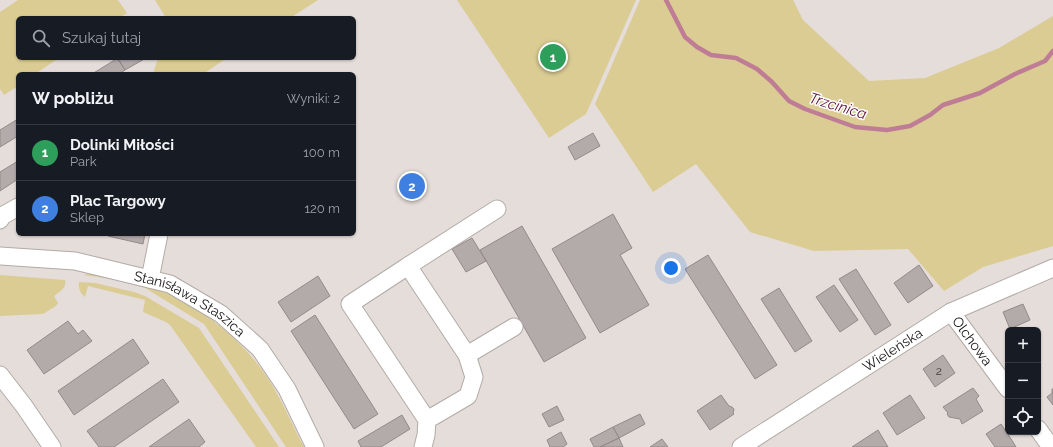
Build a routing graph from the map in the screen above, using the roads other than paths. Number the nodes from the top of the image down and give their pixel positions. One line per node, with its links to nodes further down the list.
1 (16, 208): 3 (street)
2 (497, 209): 6 (street)
3 (0, 220)
4 (159, 236): 8 (street)
5 (0, 256): 8 (street, Stanisława Staszica)
6 (408, 266): 11 (street); 14 (street)
7 (1053, 268): 9 (street, Wieleńska)
8 (150, 279): 17 (street, Stanisława Staszica)
9 (951, 312): 13 (street, Olchowa); 19 (street, Wieleńska)
10 (514, 327): 11 (street)
11 (466, 355): 14 (street)
12 (0, 375): 16 (street)
13 (1005, 385)
14 (427, 420): 18 (street)
15 (1041, 433): 20 (street)
16 (52, 447)
17 (315, 447)
18 (423, 447)
19 (741, 447)
20 (1051, 447)

